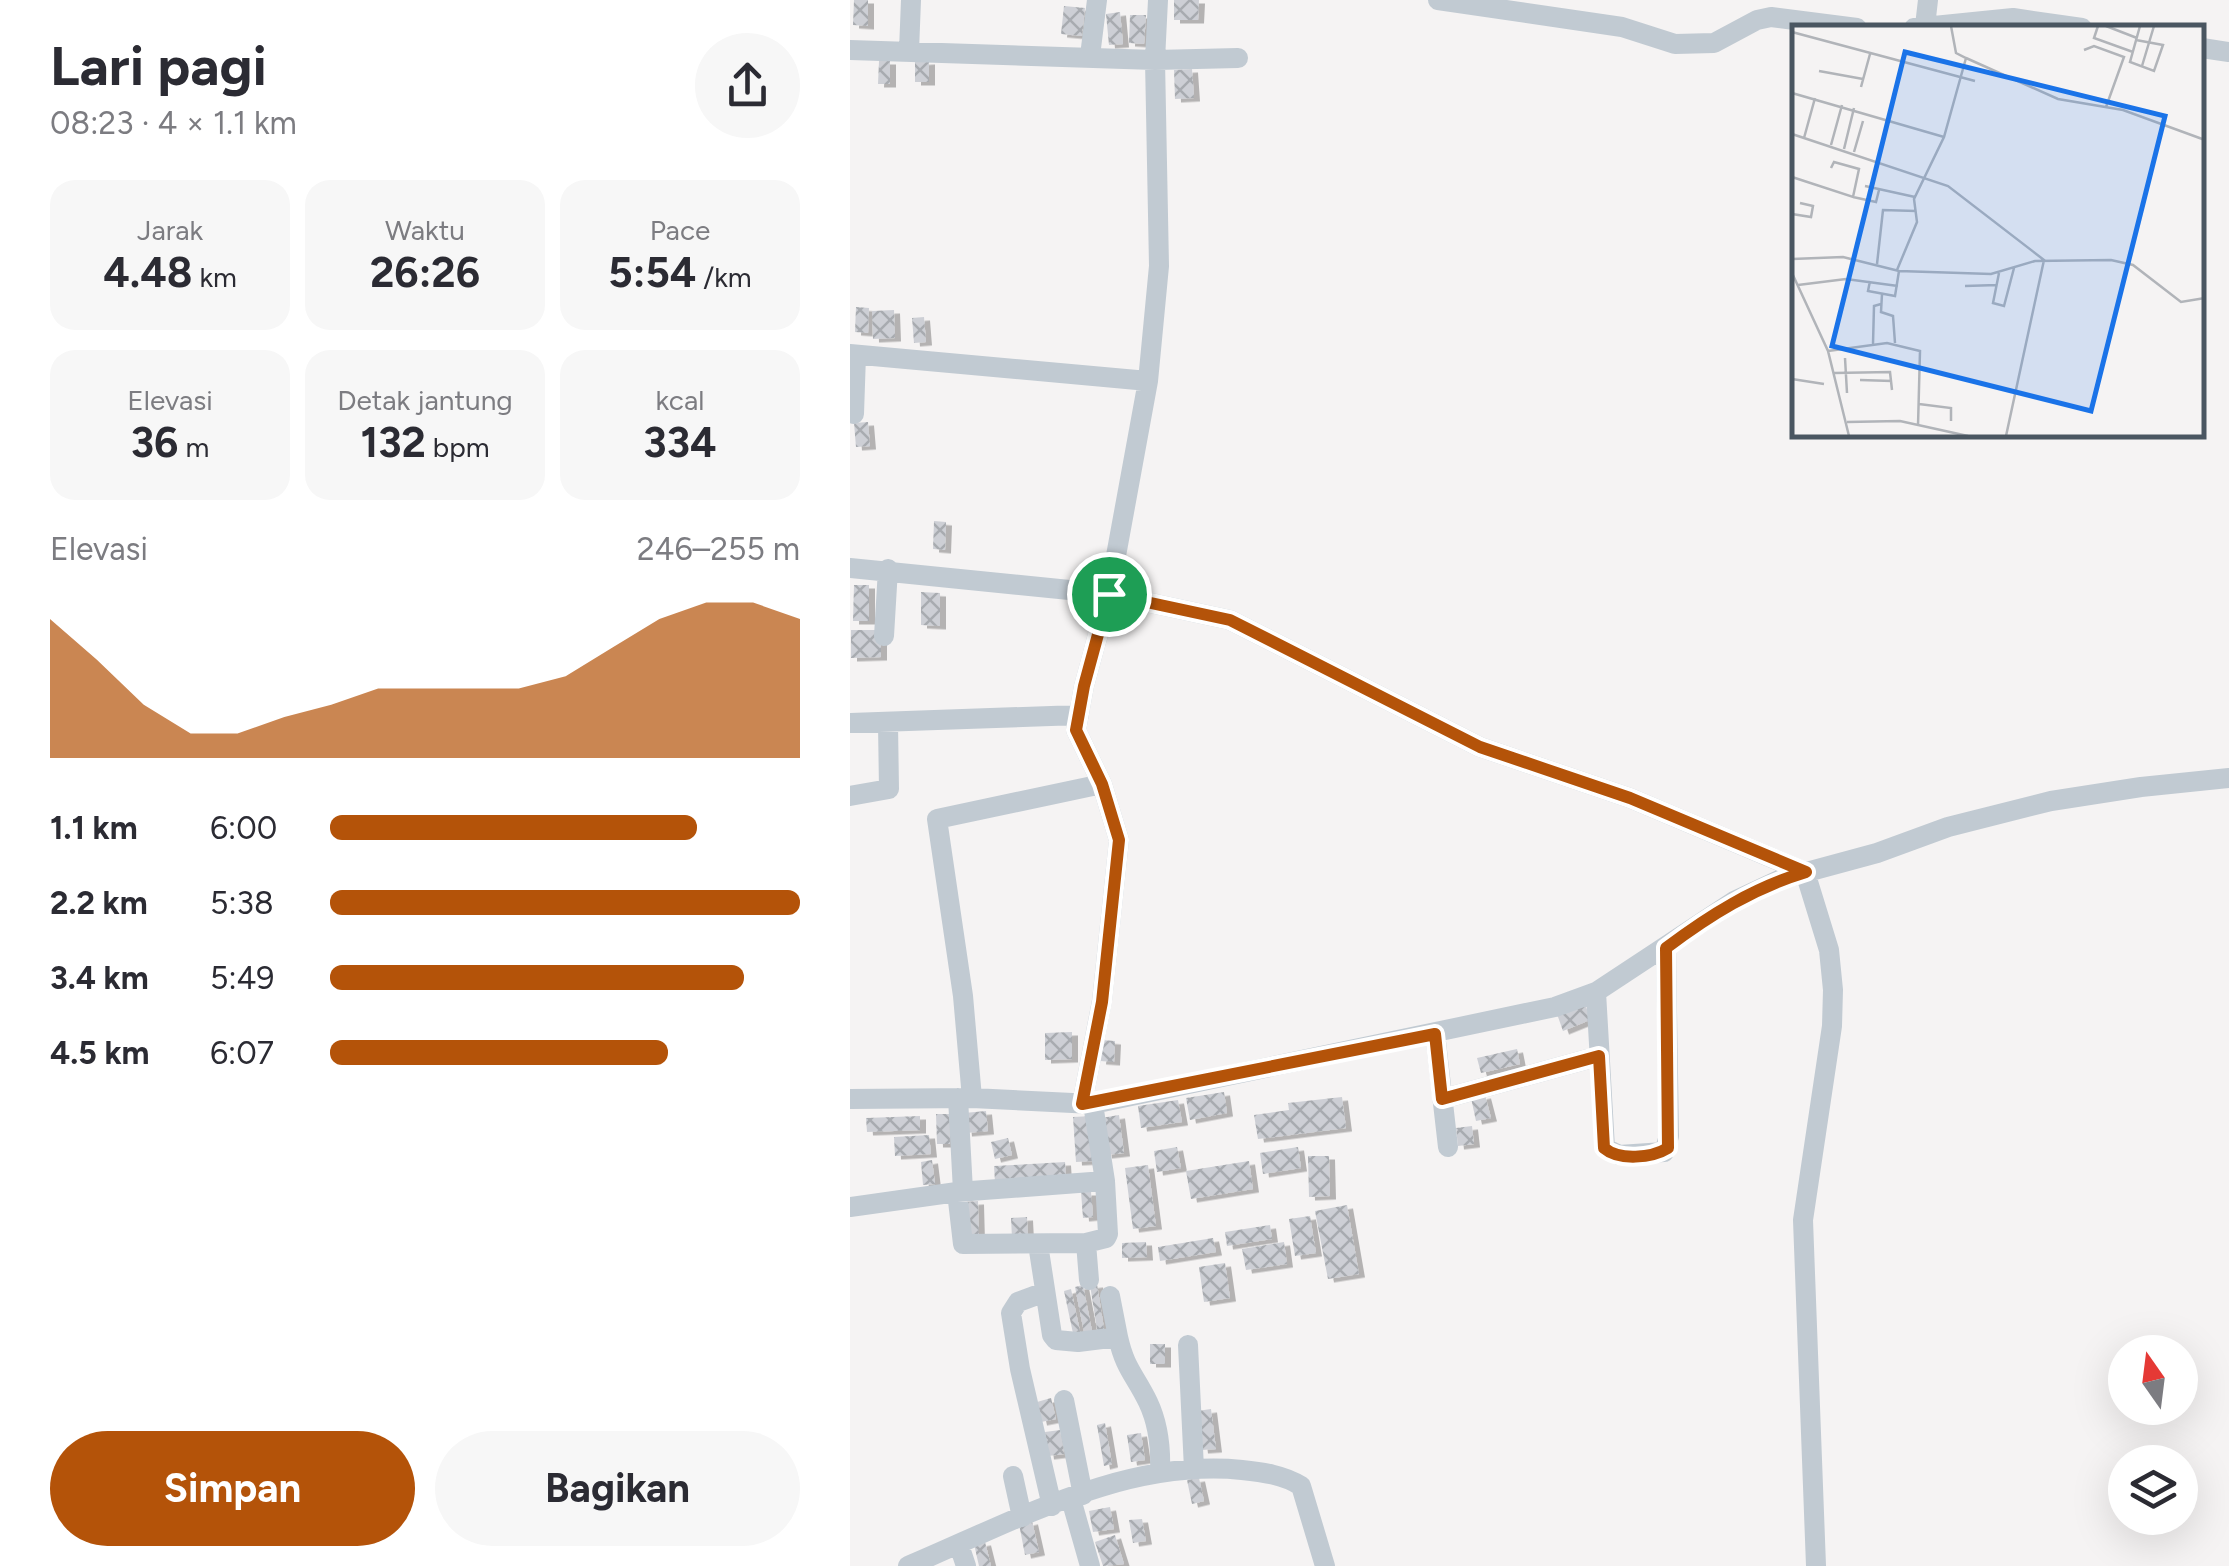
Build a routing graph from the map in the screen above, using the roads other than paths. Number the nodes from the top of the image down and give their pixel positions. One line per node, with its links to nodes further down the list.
1 (911, 0): 12 (street)
2 (1098, 0): 14 (street)
3 (1158, 0): 16 (street)
4 (1438, 0): 6 (street)
5 (1928, 0): 7 (street)
6 (1834, 25)
7 (1920, 25)
8 (1932, 25): 9 (street)
9 (2061, 25)
10 (2204, 48): 13 (street)
11 (850, 50): 12 (street)
12 (909, 51): 14 (street)
13 (2229, 52)
14 (1090, 56): 16 (street)
15 (1238, 58): 16 (street)
16 (1155, 60): 18 (street)
17 (853, 355): 18 (street); 19 (street)
18 (1148, 381): 22 (street)
19 (854, 414)
20 (850, 568): 21 (street)
21 (888, 569): 22 (street); 23 (street)
22 (1109, 594): 24 (street); 30 (street)
23 (884, 636)
24 (1078, 715): 26 (street); 28 (street)
25 (850, 723): 26 (street)
26 (888, 724): 29 (street)
27 (2229, 778): 30 (street)
28 (1102, 784): 35 (street); 38 (street)
29 (850, 796)
30 (1806, 872): 31 (street); 61 (street)
31 (1666, 948): 32 (street); 34 (street)
32 (1596, 992): 33 (street); 34 (street)
33 (1435, 1034): 37 (street); 38 (street)
34 (1599, 1056): 37 (street)
35 (965, 1098): 36 (street); 38 (street); 41 (street)
36 (850, 1099)
37 (1442, 1099): 39 (street)
38 (1087, 1104): 40 (street)
39 (1448, 1146)
40 (1105, 1181): 41 (street); 43 (street)
41 (960, 1192): 42 (street); 44 (street)
42 (850, 1207)
43 (1086, 1243): 44 (street); 45 (street)
44 (1038, 1244): 46 (street)
45 (1089, 1280)
46 (1045, 1292): 48 (street); 54 (street)
47 (1110, 1296): 48 (street)
48 (1118, 1337): 52 (street)
49 (1188, 1345): 51 (street)
50 (1064, 1400): 54 (street)
51 (1194, 1470): 52 (street); 60 (street)
52 (1160, 1472): 54 (street)
53 (1013, 1476): 55 (street)
54 (1069, 1500): 55 (street); 59 (street)
55 (1022, 1518): 56 (street)
56 (959, 1544): 57 (street); 58 (street)
57 (908, 1566)
58 (966, 1566)
59 (1090, 1566)
60 (1324, 1566)
61 (1816, 1566)

